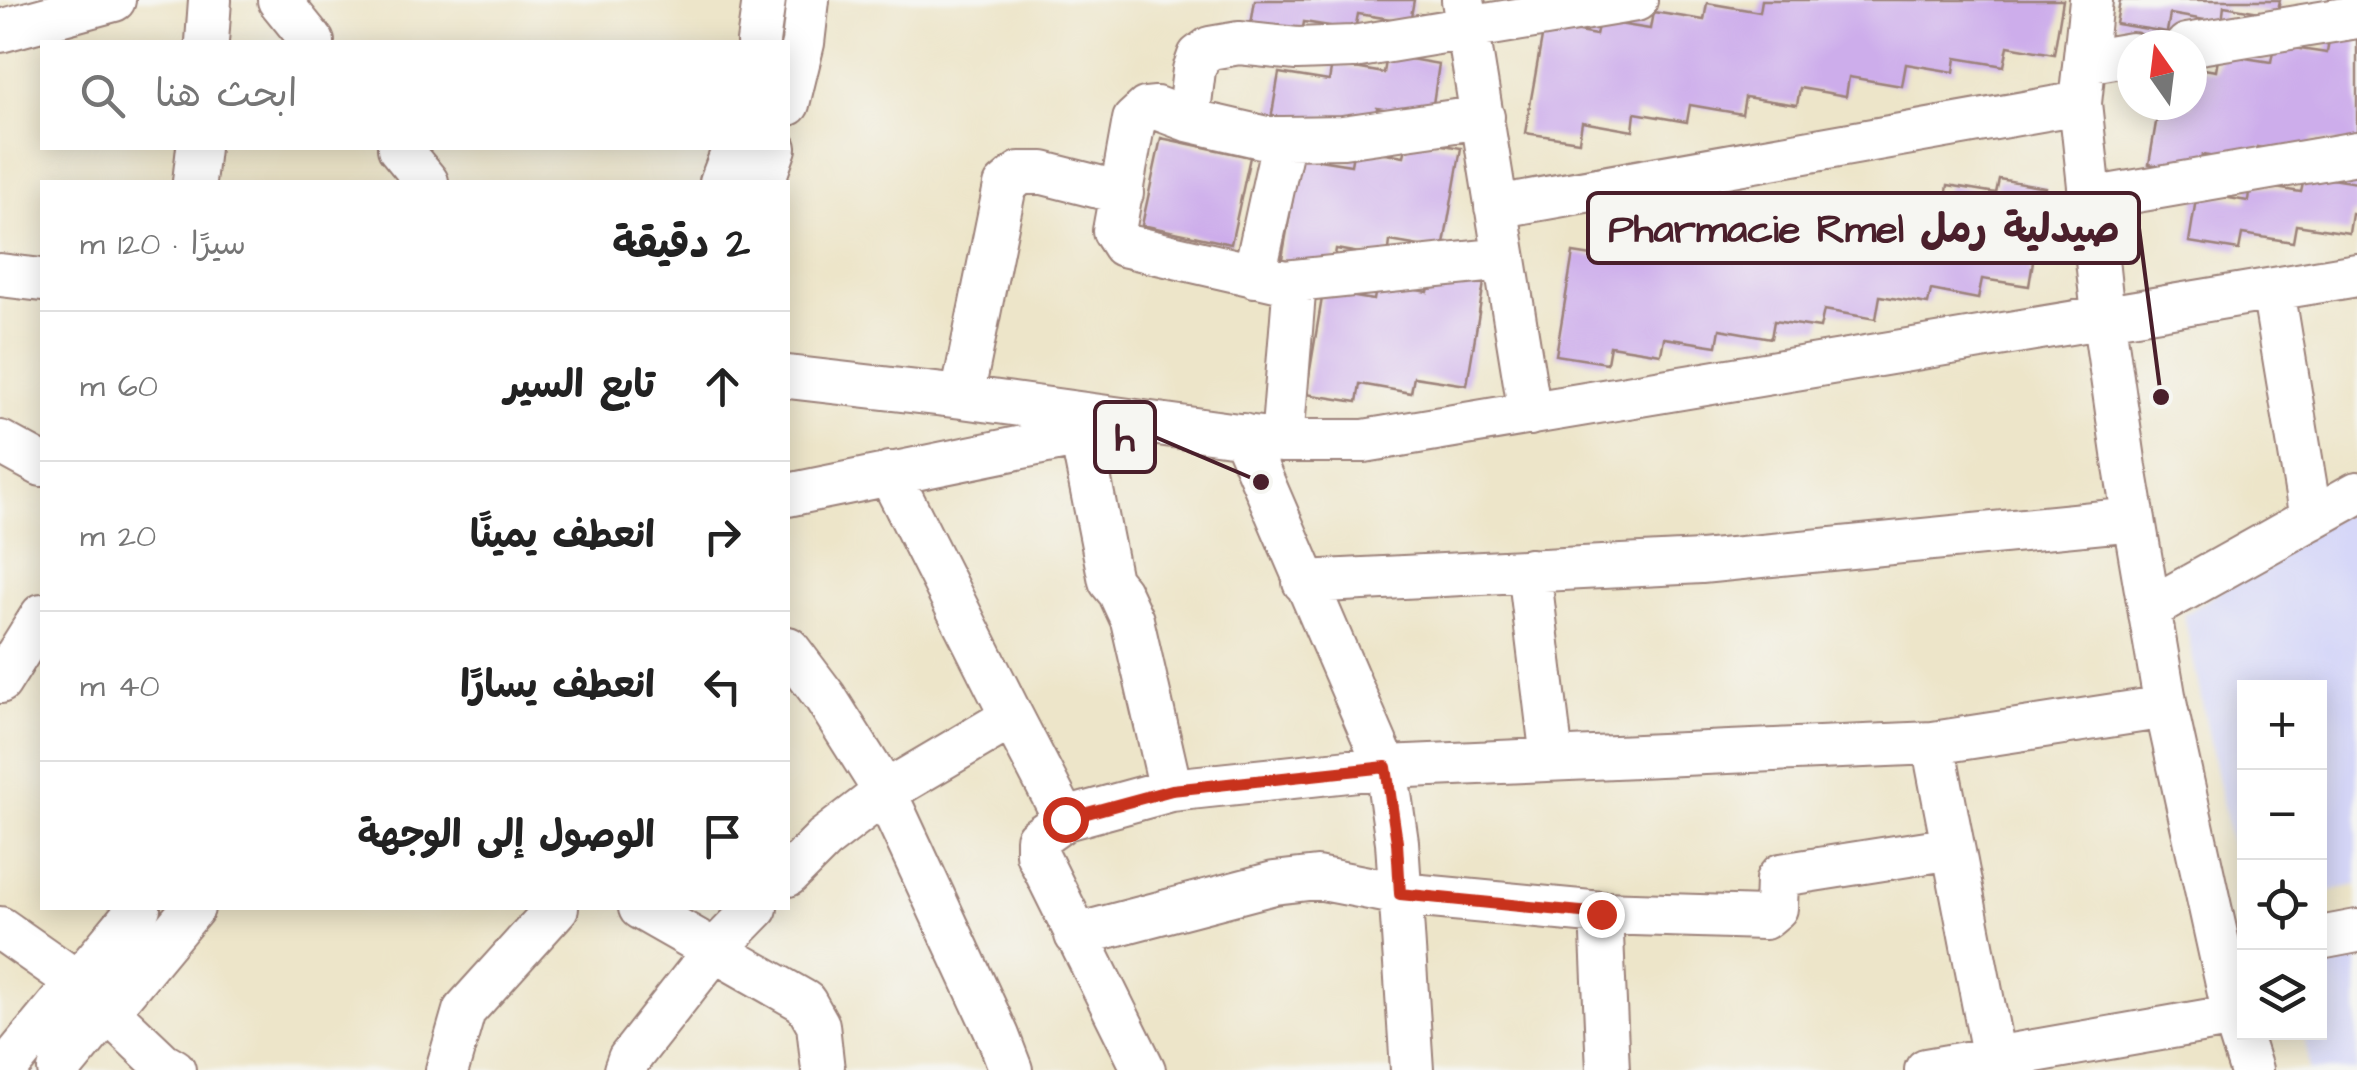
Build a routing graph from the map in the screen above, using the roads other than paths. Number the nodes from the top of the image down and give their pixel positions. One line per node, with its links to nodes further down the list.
1 (114, 0): 9 (street)
2 (210, 0): 10 (street)
3 (764, 0): 11 (street)
4 (808, 0): 15 (street)
5 (1636, 0): 7 (street)
6 (2092, 0): 14 (street)
7 (1465, 14): 16 (street); 17 (street)
8 (2357, 17): 12 (street)
9 (0, 31)
10 (206, 40)
11 (758, 40)
12 (2207, 42)
13 (2117, 63): 14 (street)
14 (2083, 82): 29 (street); 30 (street)
15 (790, 96)
16 (1483, 117): 18 (street); 30 (street)
17 (1188, 120): 18 (street); 28 (street)
18 (1284, 138): 34 (street)
19 (198, 150): 24 (street)
20 (401, 150): 25 (street)
21 (733, 150): 26 (street)
22 (774, 150): 27 (street)
23 (2357, 153): 29 (street)
24 (194, 180)
25 (425, 180)
26 (721, 180)
27 (765, 180)
28 (1122, 192): 34 (street); 39 (street)
29 (2090, 199): 37 (street)
30 (1496, 207): 31 (street)
31 (1504, 259): 34 (street); 40 (street)
32 (2357, 275): 36 (street)
33 (0, 276): 35 (street)
34 (1274, 278): 43 (street)
35 (40, 280)
36 (2273, 290): 37 (street); 50 (street)
37 (2103, 315): 40 (street); 49 (street)
38 (790, 376): 39 (street)
39 (962, 397): 41 (street)
40 (1530, 414): 43 (street)
41 (1121, 418): 42 (street); 43 (street)
42 (1081, 435): 46 (street); 62 (street)
43 (1262, 438): 52 (street)
44 (0, 442): 45 (street)
45 (40, 464)
46 (889, 473): 48 (street); 58 (street)
47 (2357, 493): 50 (street)
48 (790, 495)
49 (2134, 518): 51 (street); 53 (street)
50 (2311, 519): 53 (street)
51 (1529, 570): 52 (street); 60 (street)
52 (1304, 582): 61 (street)
53 (2151, 608): 57 (street)
54 (40, 618): 56 (street)
55 (790, 651): 63 (street)
56 (0, 682)
57 (2166, 707): 59 (street); 79 (street)
58 (1012, 717): 63 (street); 64 (street)
59 (1933, 743): 60 (street); 65 (street)
60 (1552, 759): 61 (street)
61 (1386, 767): 62 (street); 67 (street)
62 (1172, 790): 64 (street)
63 (885, 792): 66 (street); 90 (street)
64 (1065, 819): 76 (street)
65 (1954, 848): 73 (street); 83 (street)
66 (790, 873)
67 (1400, 894): 73 (street); 76 (street); 92 (street)
68 (137, 910): 80 (street)
69 (191, 910): 81 (street)
70 (554, 910): 87 (street)
71 (643, 910): 78 (street)
72 (754, 910): 78 (street)
73 (1601, 914): 93 (street)
74 (0, 928): 80 (street)
75 (2357, 931): 77 (street)
76 (1076, 935): 91 (street)
77 (2327, 937)
78 (713, 952): 88 (street); 89 (street)
79 (2233, 955): 82 (street)
80 (77, 982): 81 (street); 84 (street)
81 (108, 1014): 85 (street); 86 (street)
82 (2234, 1016): 83 (street); 95 (street)
83 (1994, 1065): 94 (street)
84 (5, 1070)
85 (60, 1070)
86 (174, 1070)
87 (447, 1070)
88 (625, 1070)
89 (824, 1070)
90 (1011, 1070)
91 (1144, 1070)
92 (1412, 1070)
93 (1608, 1070)
94 (1926, 1070)
95 (2252, 1070)

